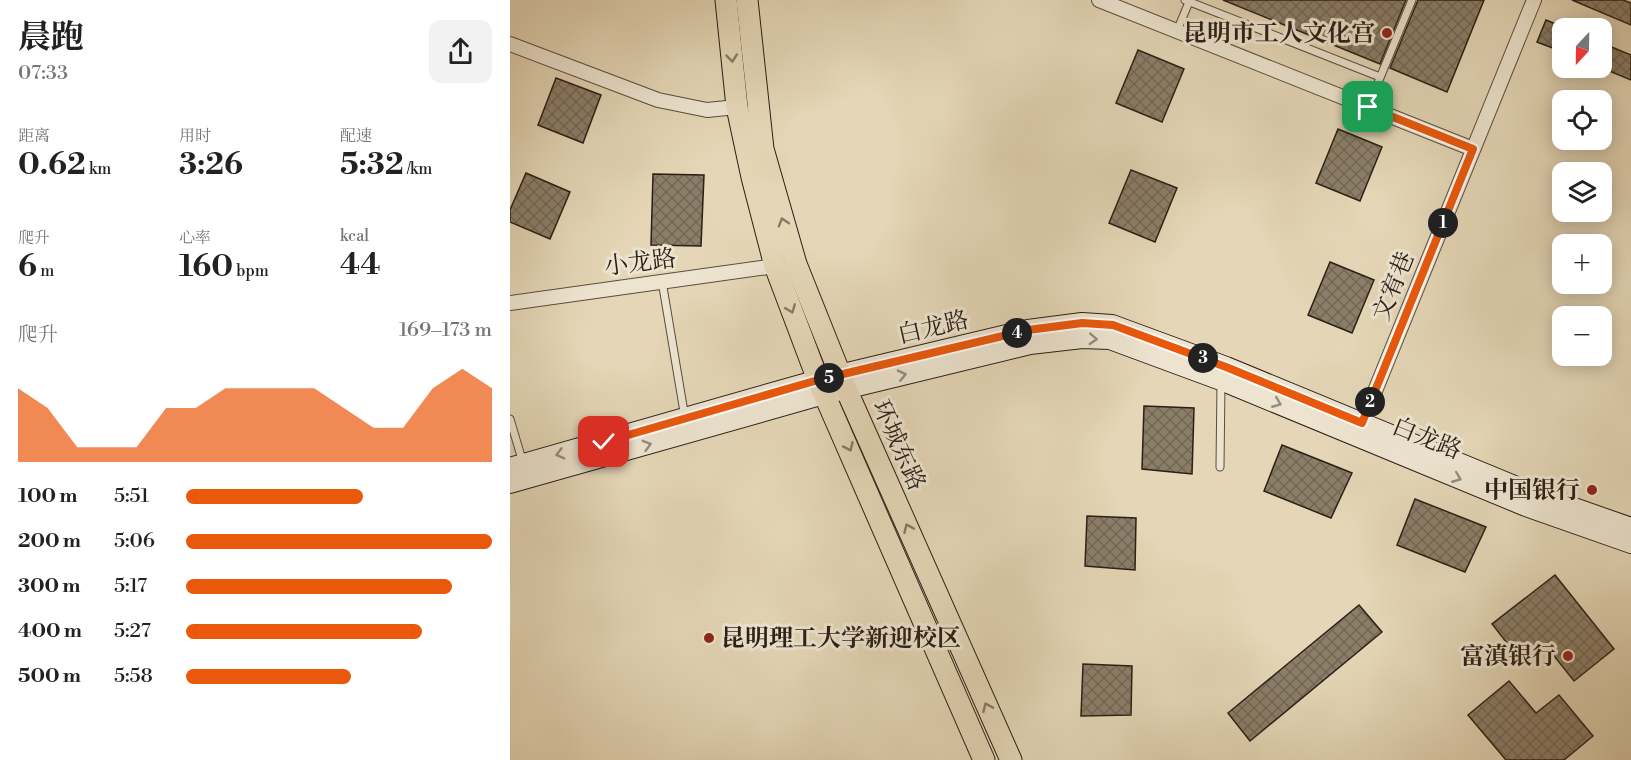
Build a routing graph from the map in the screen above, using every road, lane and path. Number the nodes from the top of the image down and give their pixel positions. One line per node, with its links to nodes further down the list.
1 (726, 0): 10 (main road, 环城东路, one-way to 10)
2 (747, 0): 17 (main road, 环城东路, one-way to 2)
3 (1099, 0): 7 (street)
4 (1412, 0): 9 (lane)
5 (1534, 0): 12 (street, 文宥巷)
6 (1187, 1): 7 (lane); 9 (lane)
7 (1177, 31): 11 (street)
8 (510, 44): 10 (street)
9 (1380, 77): 11 (lane)
10 (738, 107): 13 (main road, 环城东路)
11 (1368, 107): 12 (street)
12 (1473, 149): 21 (street, 文宥巷)
13 (775, 266): 14 (street, 小龙路); 18 (main road, 环城东路, one-way to 18)
14 (662, 281): 15 (street, 小龙路); 20 (lane)
15 (510, 303)
16 (1221, 380): 17 (main road, 白龙路, one-way to 16); 23 (lane); 26 (main road, 白龙路, one-way to 26)
17 (843, 382): 18 (main road, 白龙路); 21 (main road, 白龙路); 28 (main road, 环城东路, one-way to 17)
18 (821, 387): 20 (main road, 白龙路); 24 (main road, 白龙路, one-way to 18); 27 (main road, 环城东路, one-way to 27)
19 (510, 419): 22 (lane)
20 (685, 419): 22 (main road, 白龙路, one-way to 22)
21 (1362, 423): 25 (main road, 白龙路)
22 (517, 466)
23 (1220, 467)
24 (510, 483)
25 (1631, 528)
26 (1631, 543)
27 (984, 760)
28 (1011, 760)

